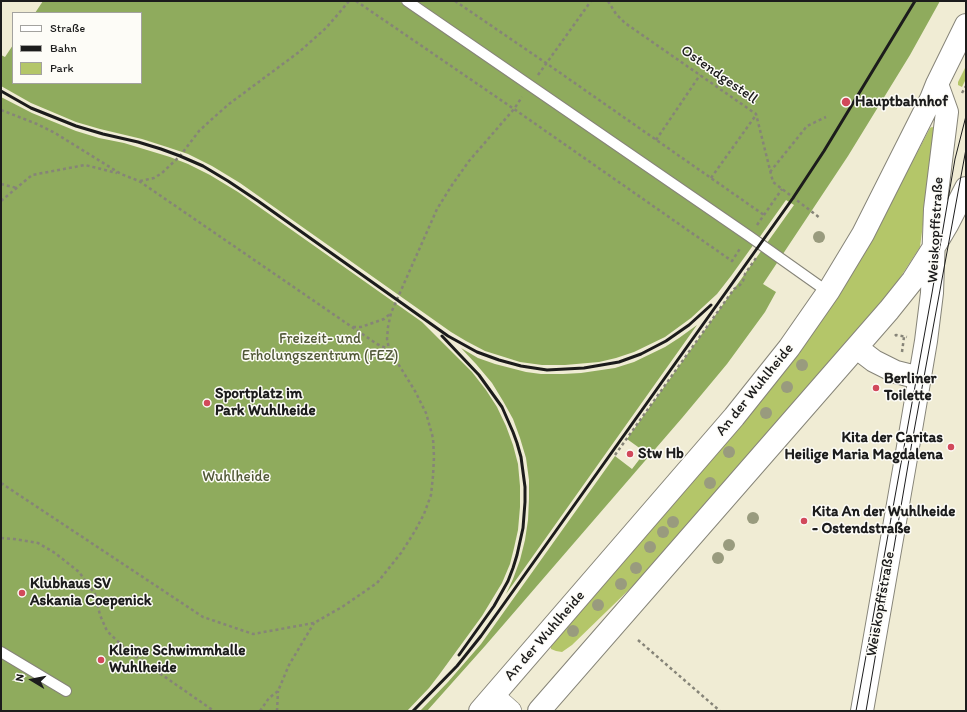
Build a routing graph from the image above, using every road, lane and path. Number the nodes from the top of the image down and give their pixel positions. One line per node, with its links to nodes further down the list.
1 (349, 1): 20 (path)
2 (356, 1): 12 (path)
3 (407, 1): 11 (lane)
4 (455, 1): 8 (path)
5 (591, 1): 8 (path)
6 (608, 1): 9 (path, Ostendgestell)
7 (966, 25): 10 (main road, An der Wuhlheide)
8 (546, 63): 16 (path)
9 (700, 75): 14 (path, Ostendgestell); 16 (path)
10 (937, 84): 30 (main road, Weiskopffstraße); 31 (main road, An der Wuhlheide)
11 (530, 86): 12 (path); 28 (lane)
12 (514, 109): 28 (path); 32 (path)
13 (2, 111): 18 (path)
14 (756, 114): 17 (path, Ostendgestell); 19 (path)
15 (826, 117): 17 (path)
16 (656, 140): 19 (path)
17 (770, 172): 24 (path, Ostendgestell)
18 (121, 174): 20 (path); 22 (path)
19 (711, 178): 26 (path)
20 (139, 181): 33 (path)
21 (1, 184): 22 (path)
22 (17, 188): 25 (path)
23 (966, 188): 30 (main road)
24 (782, 189): 26 (path); 27 (path, Ostendgestell)
25 (1, 201)
26 (764, 215): 28 (path)
27 (820, 218)
28 (749, 236): 29 (lane)
29 (764, 247): 31 (lane); 41 (path)
30 (934, 247): 37 (main road); 40 (main road, Weiskopffstraße)
31 (828, 292): 49 (main road, An der Wuhlheide)
32 (391, 313): 33 (path); 38 (path)
33 (352, 327): 38 (path)
34 (904, 337): 35 (path); 36 (path); 39 (path)
35 (910, 338)
36 (892, 340)
37 (857, 348): 40 (main road); 55 (main road)
38 (389, 349): 44 (path)
39 (901, 356)
40 (920, 378): 57 (main road, Weiskopffstraße)
41 (615, 455)
42 (1, 483): 44 (path)
43 (1, 538): 50 (path)
44 (314, 623): 48 (path)
45 (638, 640): 56 (path)
46 (1, 652): 47 (lane)
47 (66, 691)
48 (278, 691): 52 (path); 53 (path)
49 (487, 703): 54 (street)
50 (209, 709): 51 (path)
51 (214, 711)
52 (260, 711)
53 (276, 711)
54 (511, 711)
55 (539, 711)
56 (720, 711)
57 (862, 711)

